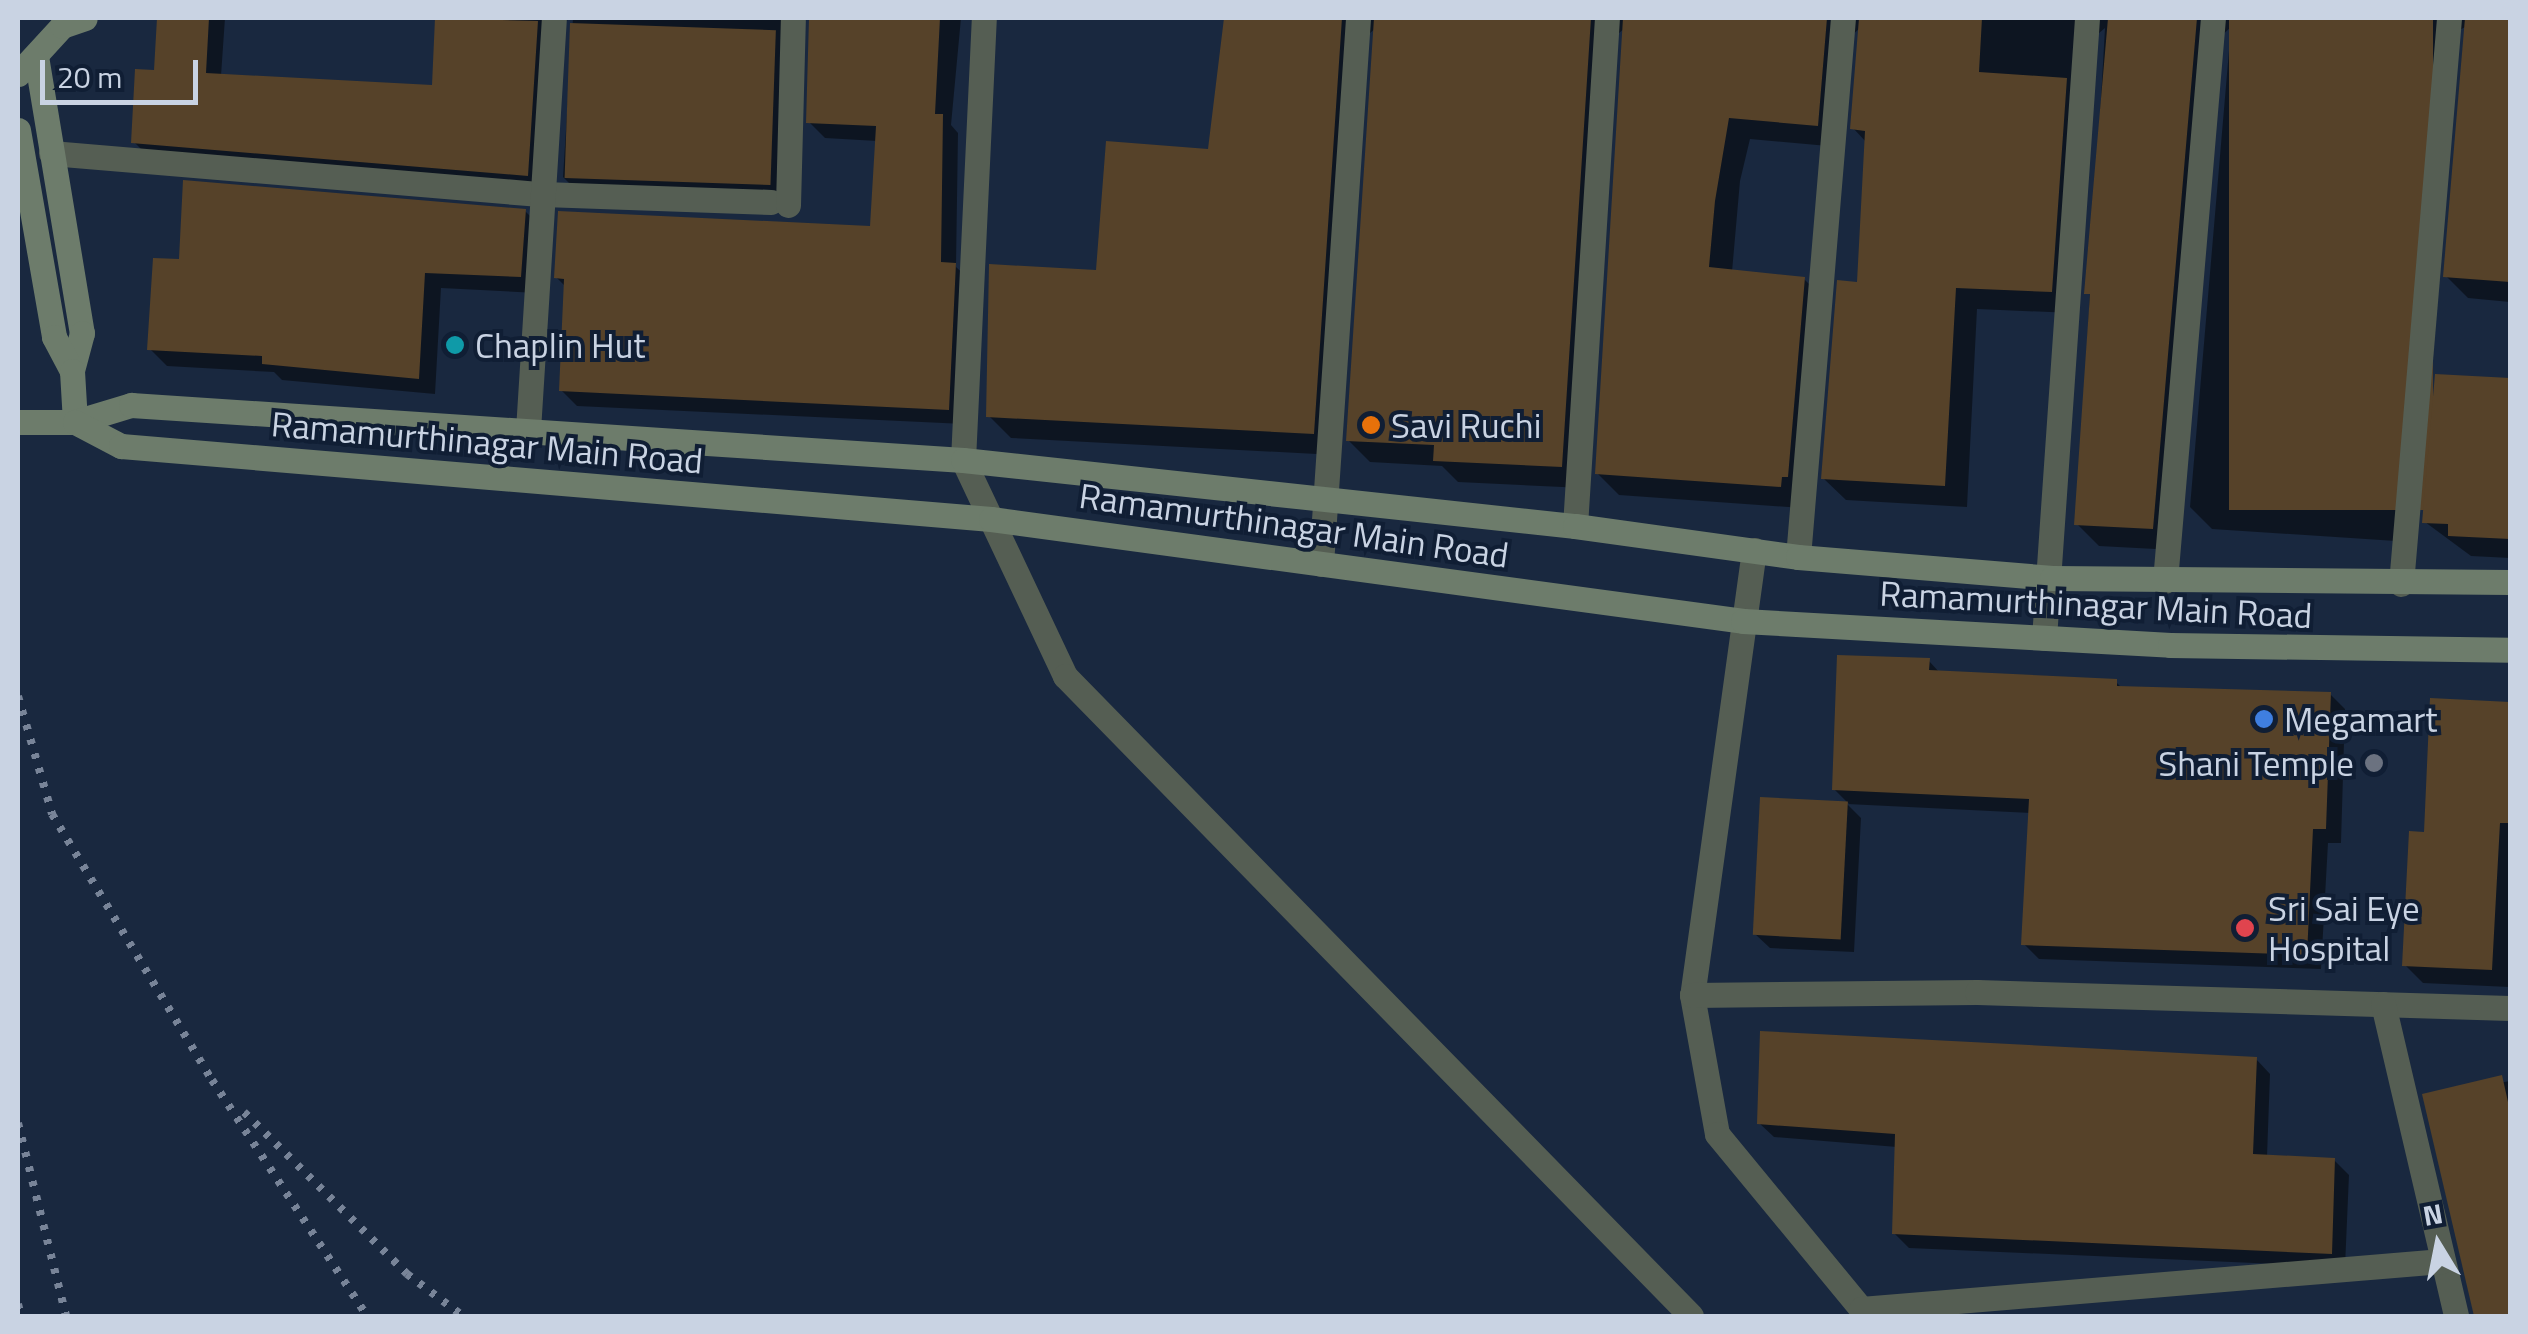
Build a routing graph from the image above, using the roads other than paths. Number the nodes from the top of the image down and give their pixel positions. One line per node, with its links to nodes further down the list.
1 (554, 18): 14 (street)
2 (793, 18): 14 (street)
3 (984, 18): 19 (street)
4 (1358, 18): 20 (street)
5 (1607, 18): 22 (street)
6 (1843, 18): 24 (street)
7 (2087, 18): 26 (street)
8 (2213, 18): 27 (street)
9 (2449, 18): 29 (street)
10 (70, 20): 11 (main road)
11 (27, 65): 13 (main road)
12 (18, 130): 15 (main road)
13 (51, 153): 14 (street); 15 (main road)
14 (543, 194): 18 (street)
15 (72, 371): 17 (main road)
16 (23, 422): 17 (main road, Ramamurthinagar Main Road)
17 (76, 422): 18 (main road, Ramamurthinagar Main Road); 21 (main road, Ramamurthinagar Main Road)
18 (528, 430): 19 (main road, Ramamurthinagar Main Road)
19 (963, 460): 20 (main road, Ramamurthinagar Main Road); 21 (street)
20 (1325, 498): 22 (main road, Ramamurthinagar Main Road); 25 (street)
21 (991, 519): 25 (main road, Ramamurthinagar Main Road); 38 (street)
22 (1574, 526): 23 (main road, Ramamurthinagar Main Road)
23 (1754, 550): 24 (main road, Ramamurthinagar Main Road); 30 (street)
24 (1798, 557): 26 (main road, Ramamurthinagar Main Road)
25 (1321, 564): 30 (main road, Ramamurthinagar Main Road)
26 (2052, 578): 27 (main road, Ramamurthinagar Main Road); 31 (street)
27 (2165, 581): 29 (main road, Ramamurthinagar Main Road)
28 (2510, 582): 29 (main road, Ramamurthinagar Main Road)
29 (2401, 584)
30 (1743, 621): 31 (main road, Ramamurthinagar Main Road); 33 (street)
31 (2044, 638): 32 (main road, Ramamurthinagar Main Road)
32 (2510, 650)
33 (1692, 995): 34 (street); 37 (street)
34 (2383, 1004): 35 (street); 36 (street)
35 (2510, 1008)
36 (2442, 1261): 37 (street); 39 (street)
37 (1864, 1313)
38 (1690, 1316)
39 (2456, 1316)

